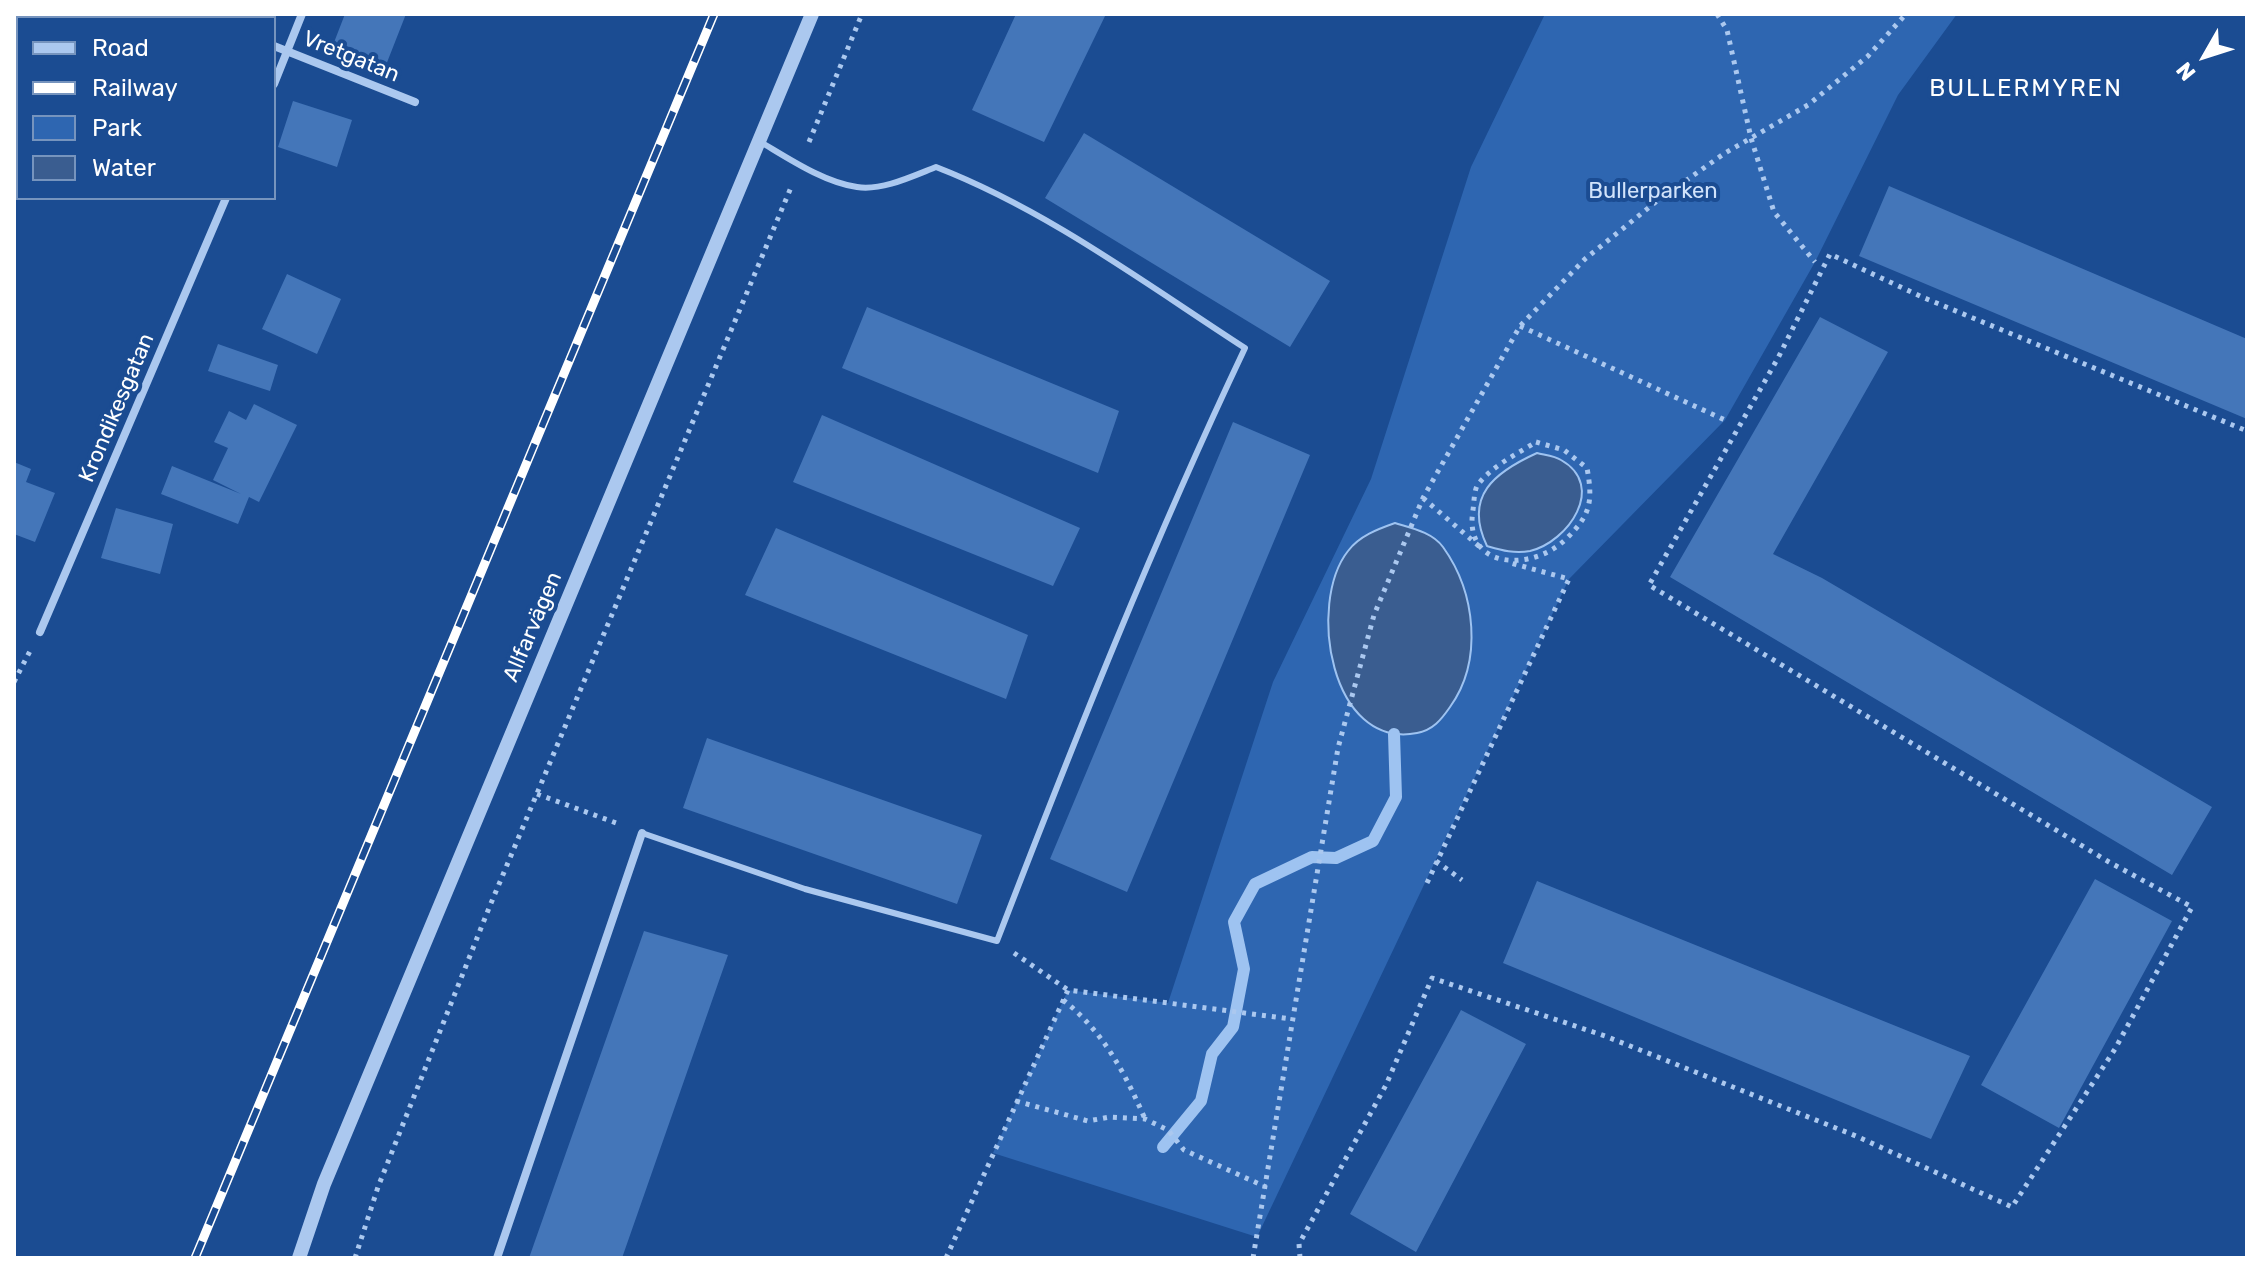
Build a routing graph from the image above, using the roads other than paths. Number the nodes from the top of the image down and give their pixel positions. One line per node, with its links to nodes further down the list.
1 (302, 14): 4 (street)
2 (812, 14): 7 (street, Allfarvägen)
3 (276, 47): 4 (street, Vretgatan)
4 (288, 51): 5 (street); 6 (street, Vretgatan)
5 (276, 79)
6 (415, 102)
7 (759, 141): 10 (lane); 11 (street, Allfarvägen)
8 (225, 200): 9 (street, Krondikesgatan)
9 (40, 632)
10 (642, 833): 12 (street)
11 (299, 1258)
12 (497, 1258)

